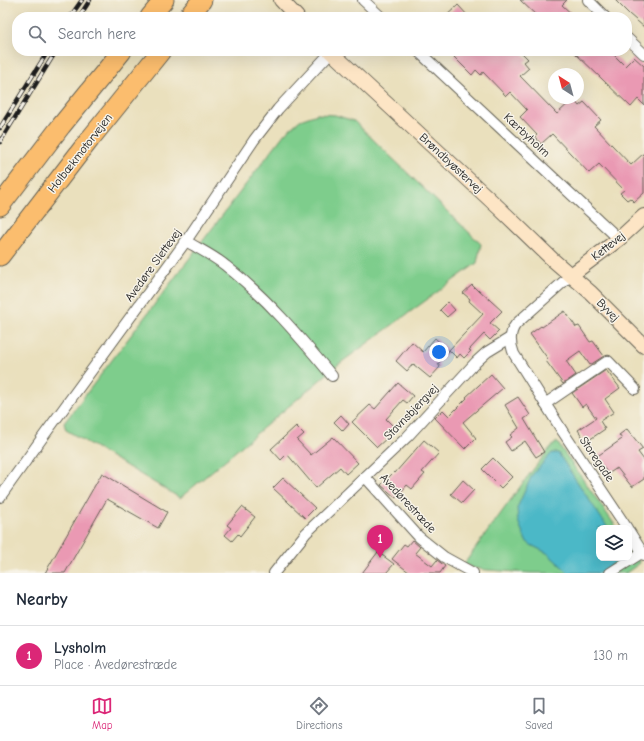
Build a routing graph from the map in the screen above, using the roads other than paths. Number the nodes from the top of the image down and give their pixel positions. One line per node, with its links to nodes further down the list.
1 (164, 0): 6 (highway)
2 (202, 0): 7 (highway)
3 (281, 0): 8 (street)
4 (363, 0): 9 (street)
5 (588, 0): 10 (street)
6 (154, 12)
7 (192, 12)
8 (292, 12)
9 (376, 12)
10 (601, 12)
11 (632, 43): 12 (street)
12 (644, 54)
13 (118, 56): 18 (highway)
14 (157, 56): 22 (highway, Holbækmotorvejen)
15 (326, 56): 21 (street, Avedøre Slettevej)
16 (335, 56): 23 (street, Brøndbyøstervej)
17 (423, 56): 20 (street, Kærbyholm)
18 (0, 206)
19 (644, 216): 20 (street, Kettevej)
20 (619, 239): 23 (street, Kettevej)
21 (186, 241): 26 (street); 30 (street, Avedøre Slettevej)
22 (0, 256)
23 (571, 276): 24 (street, Stavnsbjergvej); 25 (street, Byvej)
24 (510, 338): 28 (street, Storegade); 29 (street, Stavnsbjergvej)
25 (644, 346)
26 (332, 376)
27 (635, 389): 28 (street)
28 (545, 404): 31 (street, Storegade)
29 (365, 476): 34 (street, Stavnsbjergvej); 35 (street, Avedørestræde)
30 (0, 497)
31 (625, 525)
32 (632, 536): 33 (street)
33 (643, 553): 36 (street)
34 (274, 573)
35 (473, 573)
36 (610, 573)

